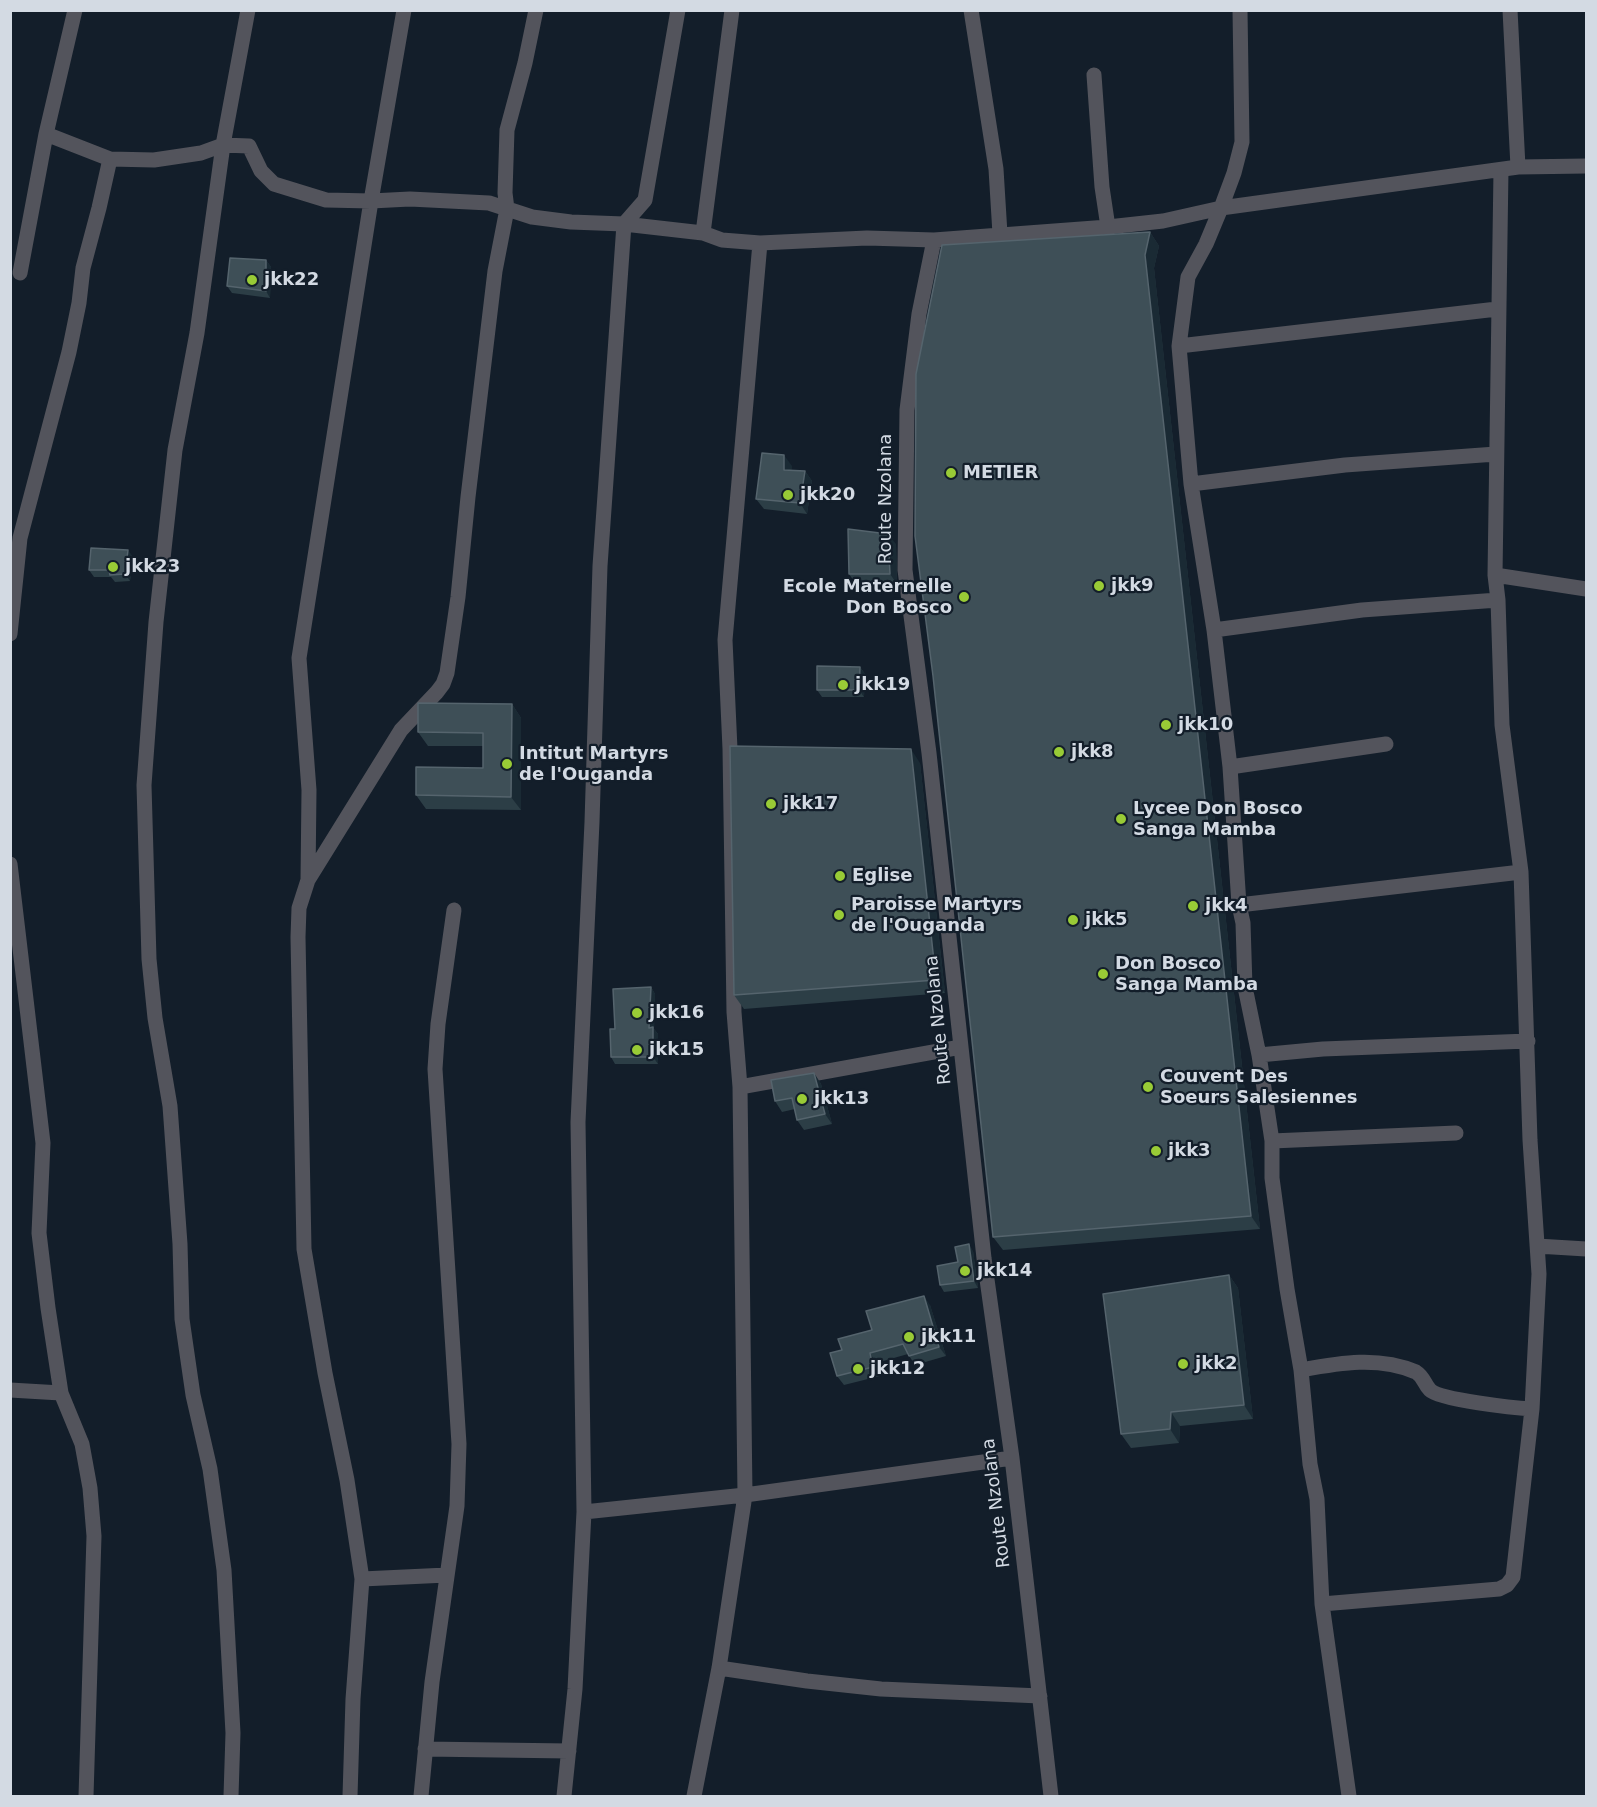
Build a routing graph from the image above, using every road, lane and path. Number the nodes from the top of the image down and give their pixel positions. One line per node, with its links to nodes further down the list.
1 (75, 10): 11 (street)
2 (248, 10): 12 (street)
3 (404, 10): 17 (street)
4 (536, 10): 19 (street)
5 (678, 10): 20 (street)
6 (732, 10): 22 (street)
7 (971, 10): 23 (street)
8 (1240, 10): 18 (street)
9 (1510, 10): 15 (street)
10 (1094, 75): 21 (street)
11 (46, 134): 13 (street); 26 (street)
12 (223, 146): 13 (street); 17 (street); 68 (street)
13 (110, 159): 31 (street)
14 (1587, 166): 15 (street)
15 (1518, 167): 16 (street)
16 (1501, 170): 18 (street); 27 (street)
17 (371, 201): 19 (street); 42 (street)
18 (1221, 208): 21 (street); 28 (street)
19 (507, 209): 20 (street); 42 (street)
20 (624, 224): 22 (street); 59 (street)
21 (1108, 227): 23 (street)
22 (703, 234): 25 (street)
23 (1000, 234): 24 (street)
24 (934, 240): 25 (street); 46 (street, Route Nzolana)
25 (760, 243): 48 (street)
26 (20, 273)
27 (1497, 309): 28 (street); 29 (street)
28 (1179, 346): 30 (street)
29 (1496, 454): 30 (street); 33 (street)
30 (1191, 484): 36 (street)
31 (21, 538): 32 (street); 37 (street)
32 (10, 556)
33 (1495, 575): 34 (street); 35 (street)
34 (1587, 589)
35 (1498, 600): 36 (street); 41 (street)
36 (1214, 630): 39 (street)
37 (10, 634)
38 (1386, 744): 39 (street)
39 (1230, 767): 43 (street)
40 (10, 864): 55 (street)
41 (1521, 872): 43 (street); 45 (street)
42 (308, 880): 61 (street)
43 (1239, 905): 47 (street)
44 (454, 910): 60 (street)
45 (1528, 1041): 47 (street); 51 (street)
46 (961, 1047): 48 (street); 57 (street, Route Nzolana)
47 (1259, 1055): 50 (street)
48 (740, 1088): 58 (street)
49 (1456, 1133): 50 (street)
50 (1272, 1141): 53 (street)
51 (1537, 1246): 52 (street); 56 (street)
52 (1587, 1249)
53 (1301, 1370): 56 (street); 62 (street)
54 (10, 1390): 55 (street)
55 (61, 1393): 67 (street)
56 (1532, 1409): 62 (street)
57 (1012, 1458): 58 (street); 64 (street, Route Nzolana)
58 (744, 1495): 59 (street); 63 (street)
59 (584, 1512): 66 (street)
60 (447, 1575): 61 (street); 65 (street)
61 (362, 1579): 69 (street)
62 (1322, 1604): 74 (street)
63 (719, 1668): 64 (street); 72 (street)
64 (1040, 1696): 73 (street, Route Nzolana)
65 (425, 1749): 66 (street); 70 (street)
66 (569, 1751): 71 (street)
67 (86, 1797)
68 (231, 1797)
69 (350, 1797)
70 (421, 1797)
71 (564, 1797)
72 (694, 1797)
73 (1051, 1797)
74 (1349, 1797)

